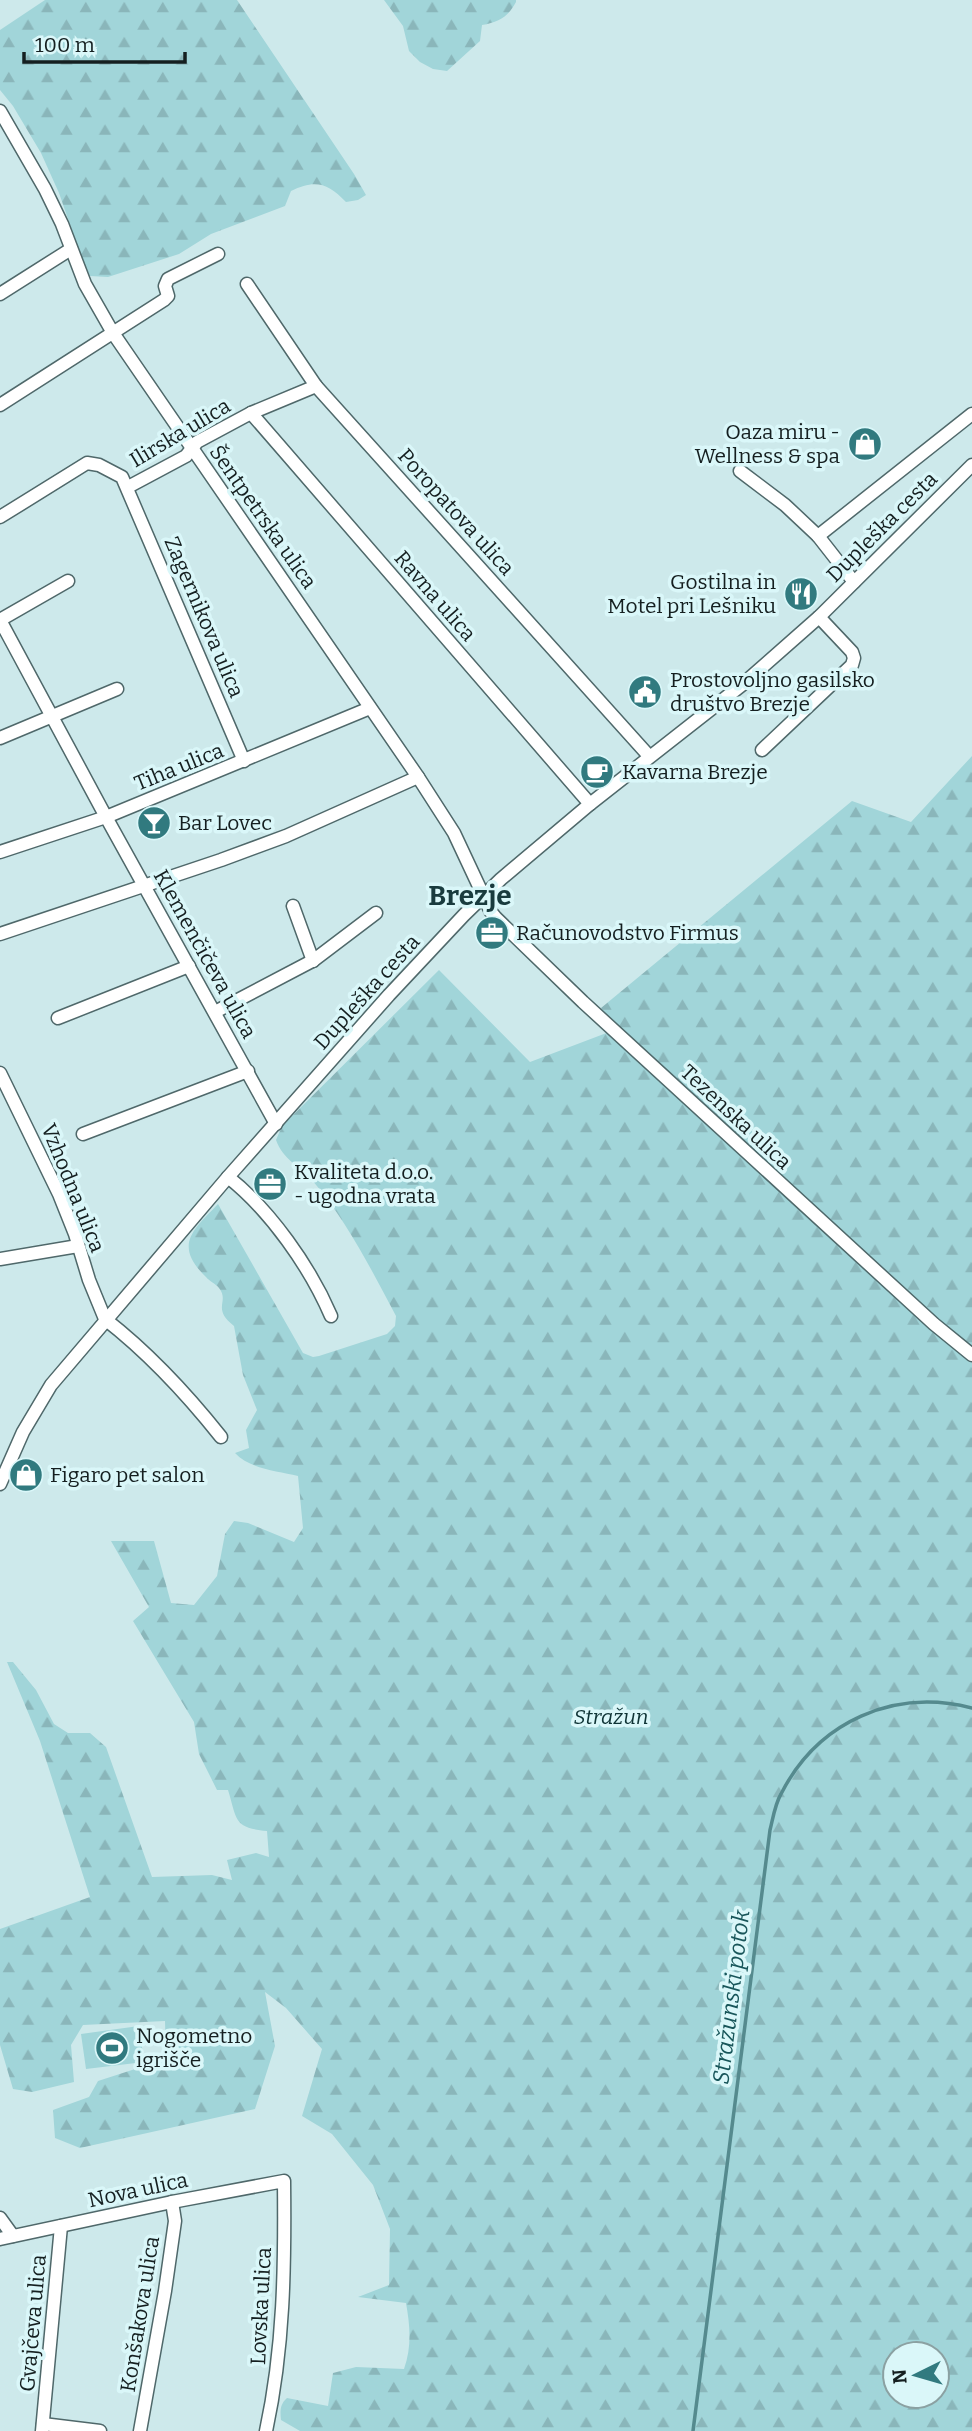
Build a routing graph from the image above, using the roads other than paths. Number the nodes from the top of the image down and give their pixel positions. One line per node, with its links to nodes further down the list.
1 (0, 111): 2 (street, Šentpetrska ulica)
2 (71, 248): 5 (street); 6 (street, Šentpetrska ulica)
3 (218, 254): 6 (street)
4 (247, 284): 7 (street, Poropatova ulica)
5 (0, 293)
6 (113, 333): 8 (street); 11 (street, Šentpetrska ulica)
7 (316, 386): 9 (street, Ilirska ulica); 26 (street, Poropatova ulica)
8 (0, 405)
9 (251, 413): 11 (street, Ilirska ulica); 29 (street, Ravna ulica)
10 (972, 414): 16 (street)
11 (192, 448): 14 (street, Ilirska ulica); 22 (street, Šentpetrska ulica)
12 (972, 465): 18 (street, Dupleška cesta)
13 (740, 471): 16 (street)
14 (128, 487): 15 (street, Ilirska ulica); 27 (street, Zagernikova ulica)
15 (0, 517)
16 (818, 536): 18 (street)
17 (68, 581): 20 (street)
18 (854, 582): 19 (street, Dupleška cesta)
19 (820, 617): 25 (street); 26 (street, Dupleška cesta)
20 (0, 620): 23 (street, Klemenčičeva ulica)
21 (117, 689): 23 (street)
22 (370, 708): 27 (street, Tiha ulica); 28 (street, Šentpetrska ulica)
23 (54, 717): 24 (street); 30 (street, Klemenčičeva ulica)
24 (0, 738)
25 (762, 750)
26 (649, 756): 29 (street, Dupleška cesta)
27 (244, 761): 30 (street, Tiha ulica)
28 (418, 777): 32 (street); 33 (street, Šentpetrska ulica)
29 (590, 804): 33 (street, Dupleška cesta)
30 (106, 817): 31 (street, Tiha ulica); 32 (street, Klemenčičeva ulica)
31 (0, 852)
32 (145, 887): 36 (street); 38 (street, Klemenčičeva ulica)
33 (484, 897): 43 (street, Dupleška cesta); 50 (street, Tezenska ulica)
34 (293, 906): 37 (street)
35 (376, 913): 37 (street)
36 (0, 934)
37 (313, 961): 39 (street)
38 (190, 966): 39 (street, Klemenčičeva ulica); 40 (street)
39 (215, 1012): 41 (street, Klemenčičeva ulica)
40 (58, 1018)
41 (248, 1071): 43 (street, Klemenčičeva ulica); 44 (street)
42 (2, 1080): 46 (street, Vzhodna ulica)
43 (276, 1124): 45 (street, Dupleška cesta)
44 (83, 1134)
45 (228, 1177): 48 (street); 49 (street, Dupleška cesta)
46 (78, 1246): 47 (street); 49 (street, Vzhodna ulica)
47 (0, 1259)
48 (331, 1316)
49 (105, 1319): 51 (street); 52 (street, Dupleška cesta)
50 (972, 1355)
51 (220, 1437)
52 (0, 1484)
53 (284, 2181): 54 (street, Nova ulica); 62 (street, Lovska ulica)
54 (172, 2202): 56 (street, Nova ulica); 61 (street, Konšakova ulica)
55 (0, 2218): 57 (street)
56 (61, 2226): 57 (street, Nova ulica); 59 (street, Gvajčeva ulica)
57 (13, 2236): 58 (street, Nova ulica)
58 (0, 2239)
59 (42, 2427): 60 (street, Gvajčeva ulica)
60 (100, 2431)
61 (140, 2431)
62 (266, 2431)

